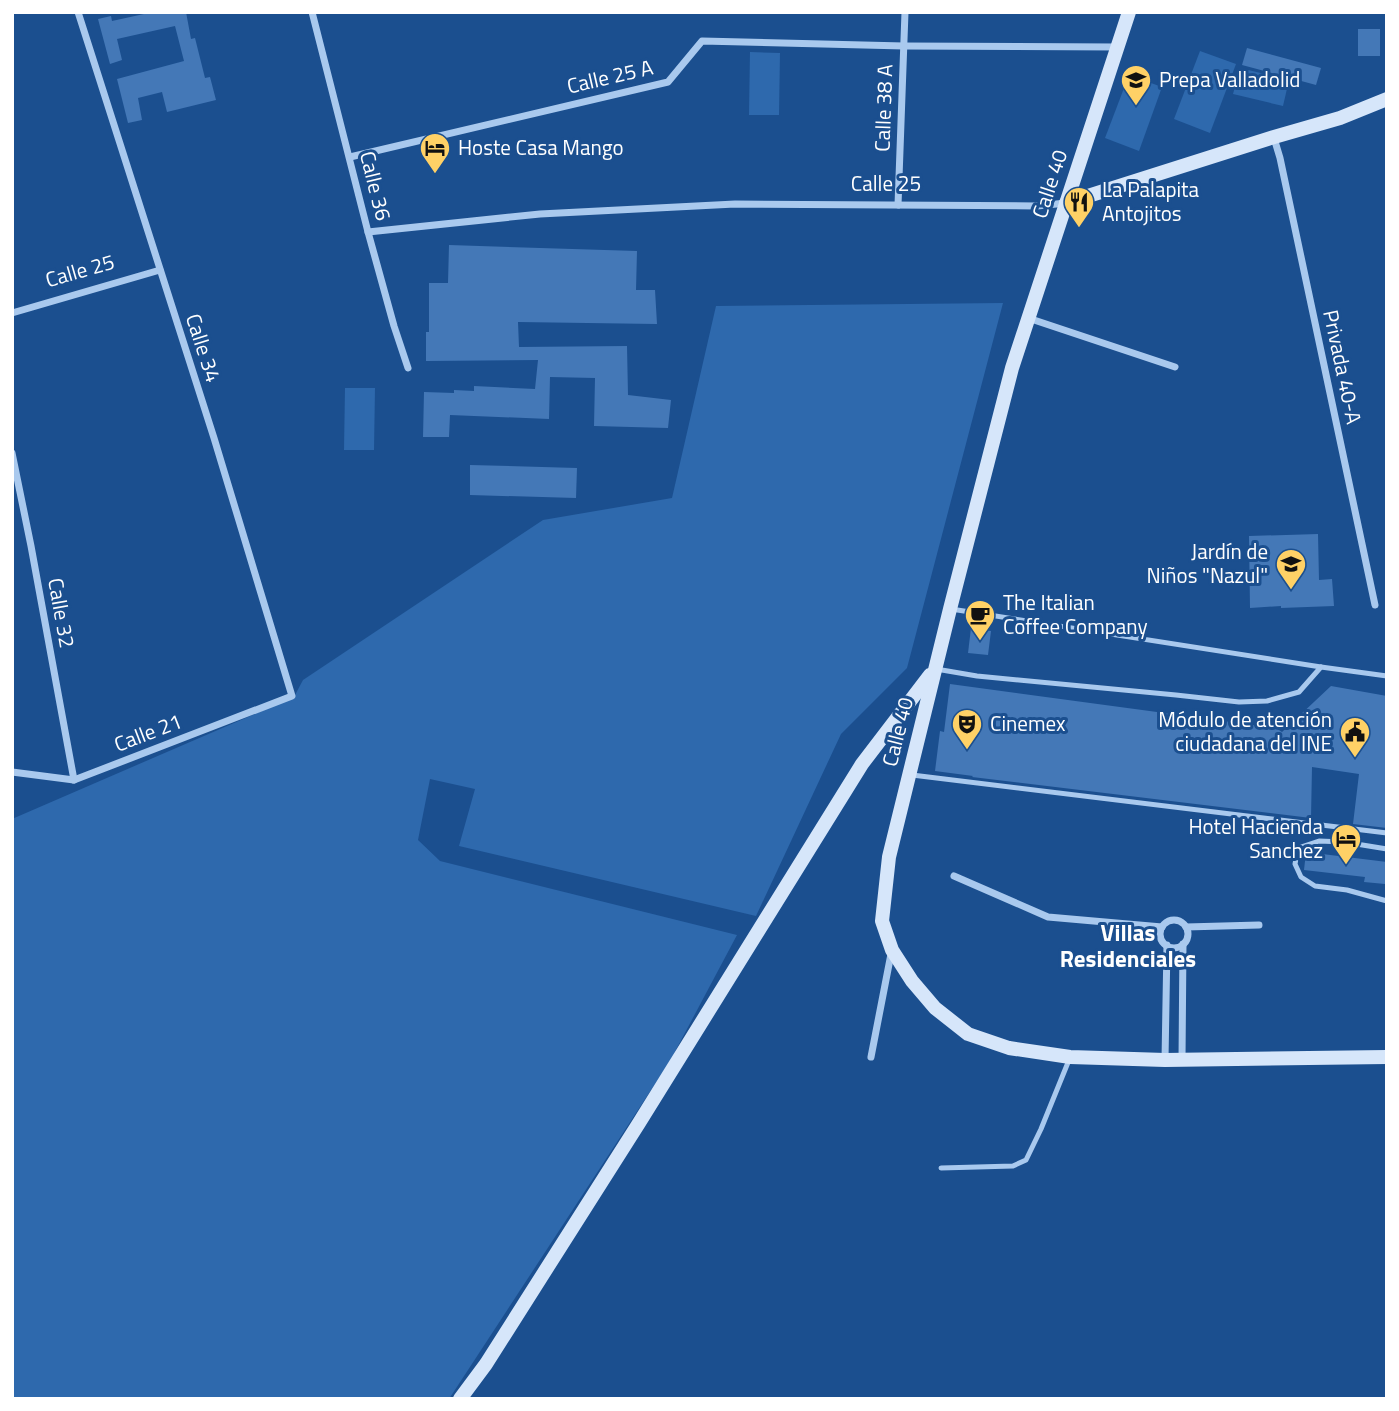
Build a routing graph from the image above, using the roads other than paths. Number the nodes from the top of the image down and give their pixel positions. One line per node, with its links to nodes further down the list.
1 (78, 12): 13 (street, Calle 34)
2 (312, 12): 9 (street, Calle 36)
3 (905, 12): 5 (street, Calle 38 A)
4 (1129, 12): 6 (main road, Calle 40)
5 (904, 46): 6 (street, Calle 25 A); 9 (street, Calle 25 A); 11 (street, Calle 38 A)
6 (1117, 47): 10 (main road, Calle 40)
7 (1387, 99): 8 (main road, Calle 25)
8 (1273, 136): 10 (main road, Calle 25); 20 (street, Privada 40-A)
9 (350, 157): 12 (street, Calle 36)
10 (1066, 203): 11 (street, Calle 25); 15 (main road, Calle 40)
11 (898, 205): 12 (street, Calle 25)
12 (368, 232): 17 (street, Calle 36)
13 (160, 270): 14 (street, Calle 25); 25 (street, Calle 34)
14 (12, 313)
15 (1028, 318): 16 (street); 21 (main road, Calle 40)
16 (1175, 367)
17 (408, 368)
18 (12, 453): 19 (street, Calle 32)
19 (16, 492): 28 (street, Calle 32)
20 (1375, 606)
21 (950, 609): 22 (lane); 23 (main road, Calle 40)
22 (1321, 667): 23 (lane); 24 (lane)
23 (935, 669): 27 (main road, Calle 40); 45 (main road)
24 (1387, 676)
25 (292, 696): 28 (street, Calle 21)
26 (12, 772): 28 (street, Calle 21)
27 (909, 775): 29 (lane); 38 (main road, Calle 40)
28 (74, 780)
29 (1387, 833)
30 (1387, 849): 32 (lane)
31 (954, 876): 34 (street)
32 (1387, 901)
33 (1259, 925): 35 (street)
34 (1162, 927): 35 (street); 37 (street)
35 (1186, 927): 36 (street)
36 (1183, 944): 37 (street); 43 (street)
37 (1167, 945): 42 (street)
38 (892, 950): 39 (street); 40 (main road, Calle 40)
39 (871, 1057)
40 (1070, 1057): 42 (main road, Calle 40); 44 (lane)
41 (1387, 1057): 43 (main road, Calle 40)
42 (1165, 1060): 43 (main road, Calle 40)
43 (1182, 1060)
44 (941, 1168)
45 (460, 1399)

